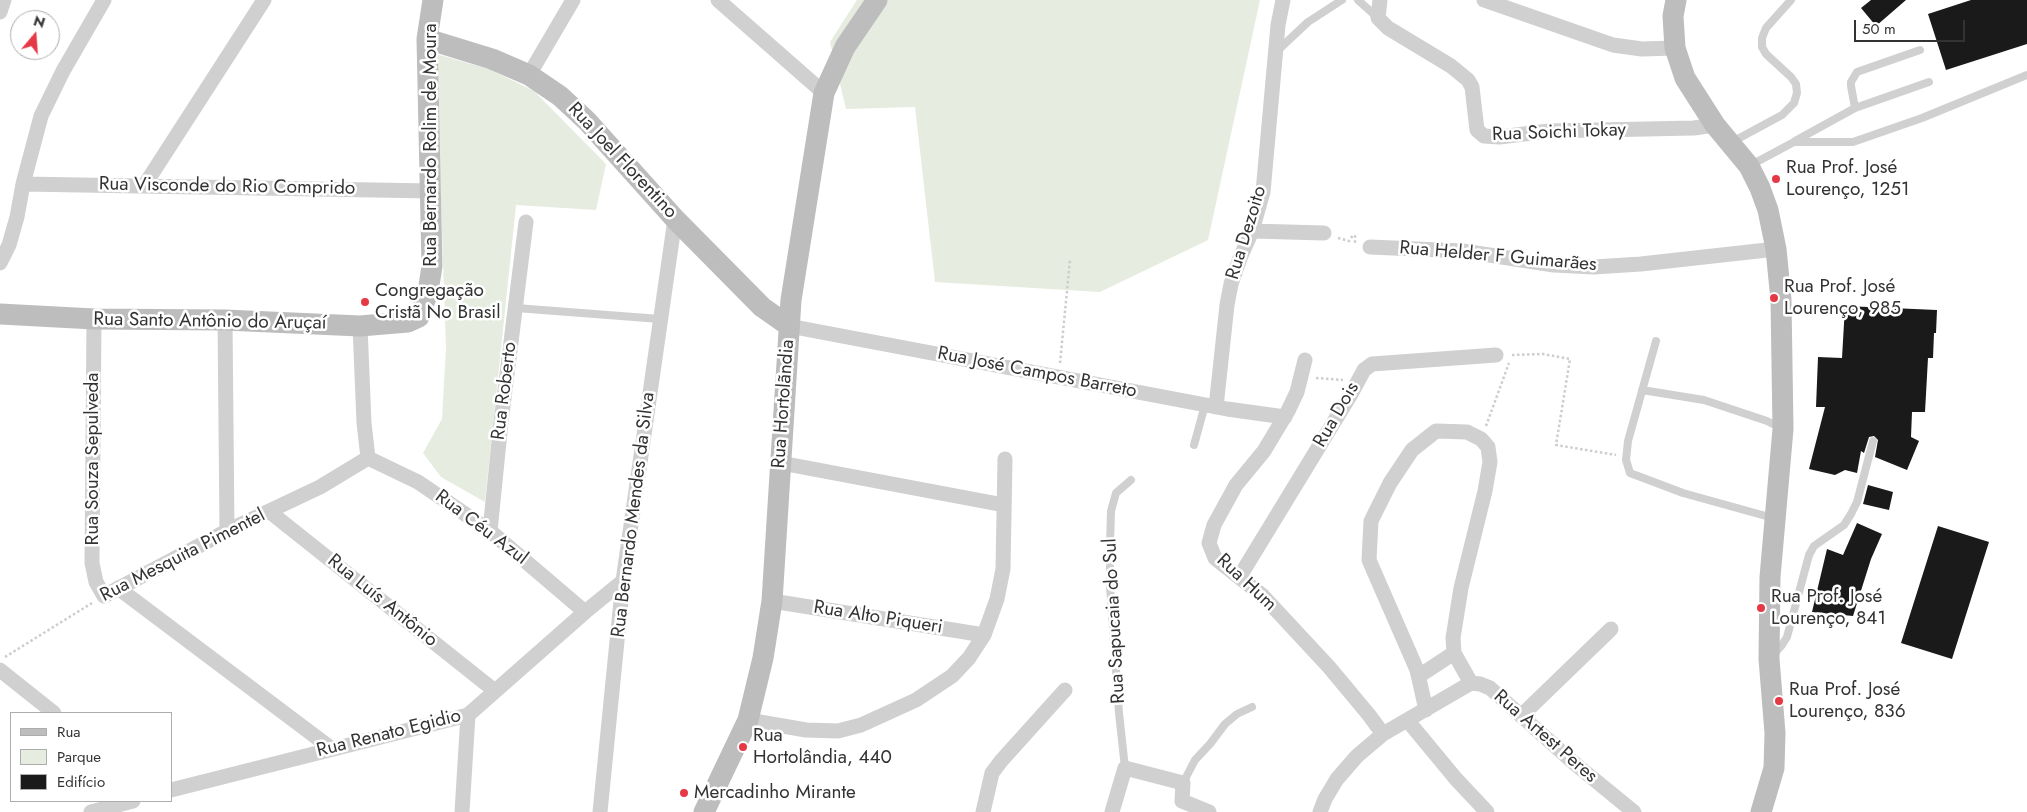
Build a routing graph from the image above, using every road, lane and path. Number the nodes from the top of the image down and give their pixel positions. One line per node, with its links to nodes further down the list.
1 (4, 0): 15 (street)
2 (104, 0): 30 (street)
3 (264, 0): 31 (street)
4 (433, 0): 17 (street, Rua Bernardo Rolim de Moura)
5 (573, 0): 21 (street)
6 (718, 0): 24 (street)
7 (877, 0): 24 (street, Rua Hortolãndia)
8 (1283, 0): 20 (street, Rua Dezoito)
9 (1342, 0): 20 (lane)
10 (1358, 0): 16 (lane)
11 (1380, 0): 16 (street)
12 (1484, 0): 18 (street)
13 (1676, 0): 18 (street)
14 (1791, 0): 28 (lane)
15 (0, 12)
16 (1378, 18): 26 (street, Rua Soichi Tokay)
17 (427, 39): 21 (street, Rua Joel Florentino); 32 (street, Rua Bernardo Rolim de Moura)
18 (1675, 48): 26 (street)
19 (1920, 50): 25 (lane)
20 (1276, 52): 35 (street, Rua Dezoito)
21 (529, 75): 33 (street, Rua Joel Florentino)
22 (2027, 75): 27 (lane)
23 (1929, 82): 25 (lane)
24 (824, 93): 48 (street, Rua Hortolãndia)
25 (1855, 108): 27 (lane)
26 (1714, 125): 28 (street)
27 (1794, 142): 29 (lane)
28 (1730, 143): 29 (street)
29 (1750, 166): 38 (street)
30 (23, 184): 31 (street, Rua Visconde do Rio Comprido); 40 (street)
31 (144, 186): 32 (street, Rua Visconde do Rio Comprido)
32 (432, 191): 43 (street, Rua Bernardo Rolim de Moura)
33 (675, 219): 46 (street, Rua Bernardo Mendes da Silva); 48 (street, Rua Joel Florentino)
34 (526, 222): 41 (street, Rua Roberto)
35 (1252, 231): 36 (street); 56 (street, Rua Dezoito)
36 (1324, 233): 37 (path)
37 (1370, 247): 38 (street, Rua Helder F Guimarães)
38 (1776, 249): 58 (street)
39 (1070, 260): 52 (path)
40 (0, 263)
41 (516, 308): 46 (lane); 70 (street, Rua Roberto)
42 (0, 314): 44 (street, Rua Santo Antônio do Aruçaí)
43 (419, 317): 47 (street, Rua Santo Antônio do Aruçaí)
44 (94, 319): 45 (street, Rua Santo Antônio do Aruçaí); 75 (street, Rua Souza Sepulveda)
45 (225, 320): 47 (street, Rua Santo Antônio do Aruçaí); 71 (street)
46 (660, 320): 73 (street, Rua Bernardo Mendes da Silva)
47 (360, 326): 63 (street)
48 (789, 326): 52 (street, Rua José Campos Barreto); 65 (street, Rua Hortolãndia)
49 (1656, 341): 55 (lane)
50 (1504, 355): 54 (street, Rua Dois); 59 (path); 62 (path)
51 (1305, 360): 53 (street, Rua Hum)
52 (1058, 377): 56 (street, Rua José Campos Barreto)
53 (1302, 377): 54 (path); 57 (street, Rua Hum)
54 (1357, 381): 72 (street, Rua Dois)
55 (1642, 390): 58 (lane); 62 (lane)
56 (1210, 406): 57 (street, Rua José Campos Barreto); 61 (lane)
57 (1285, 417): 72 (street, Rua Hum)
58 (1783, 429): 69 (street)
59 (1481, 439): 80 (street); 84 (street)
60 (1873, 441): 81 (lane)
61 (1194, 445)
62 (1626, 457): 69 (lane)
63 (368, 458): 68 (street, Rua Mesquita Pimentel); 70 (street, Rua Céu Azul)
64 (1005, 458): 67 (street)
65 (781, 463): 67 (street); 76 (street, Rua Hortolãndia)
66 (1131, 480): 97 (lane, Rua Sapucaia do Sul)
67 (1004, 506): 79 (street)
68 (270, 512): 71 (street, Rua Mesquita Pimentel); 87 (street, Rua Luís Antônio)
69 (1776, 519): 81 (street)
70 (490, 530): 77 (street, Rua Céu Azul)
71 (228, 531): 74 (street, Rua Mesquita Pimentel)
72 (1240, 576): 95 (street, Rua Hum)
73 (623, 581): 77 (street, Rua Renato Egidio); 104 (street, Rua Bernardo Mendes da Silva)
74 (118, 588): 75 (street, Rua Mesquita Pimentel); 96 (street)
75 (104, 596): 82 (path, Rua Mesquita Pimentel)
76 (772, 601): 79 (street, Rua Alto Piqueri); 93 (street, Rua Hortolãndia)
77 (585, 612): 87 (street, Rua Renato Egidio)
78 (1611, 629): 92 (street)
79 (984, 635): 93 (street)
80 (1454, 654): 84 (street); 85 (street)
81 (1769, 659): 112 (street)
82 (0, 660)
83 (0, 670): 90 (street)
84 (1419, 676): 89 (street)
85 (1471, 683): 89 (street, Rua Artest Peres); 92 (street, Rua Artest Peres)
86 (1065, 690): 106 (street)
87 (495, 691): 91 (street, Rua Renato Egidio)
88 (1252, 706): 98 (lane)
89 (1426, 710): 94 (street, Rua Artest Peres)
90 (53, 712)
91 (468, 715): 96 (street, Rua Renato Egidio); 103 (street)
92 (1521, 716): 111 (street, Rua Artest Peres)
93 (748, 720): 105 (street, Rua Hortolãndia)
94 (1408, 721): 95 (street, Rua Artest Peres); 110 (street)
95 (1383, 734): 109 (street, Rua Artest Peres)
96 (332, 749): 99 (street, Rua Renato Egidio)
97 (1125, 768): 98 (street); 107 (street)
98 (1183, 783): 101 (street)
99 (172, 790)
100 (130, 802): 102 (street)
101 (1182, 806): 108 (street)
102 (102, 811)
103 (462, 812)
104 (600, 812)
105 (704, 812)
106 (983, 812)
107 (1112, 812)
108 (1209, 812)
109 (1320, 812)
110 (1487, 812)
111 (1634, 812)
112 (1761, 812)

